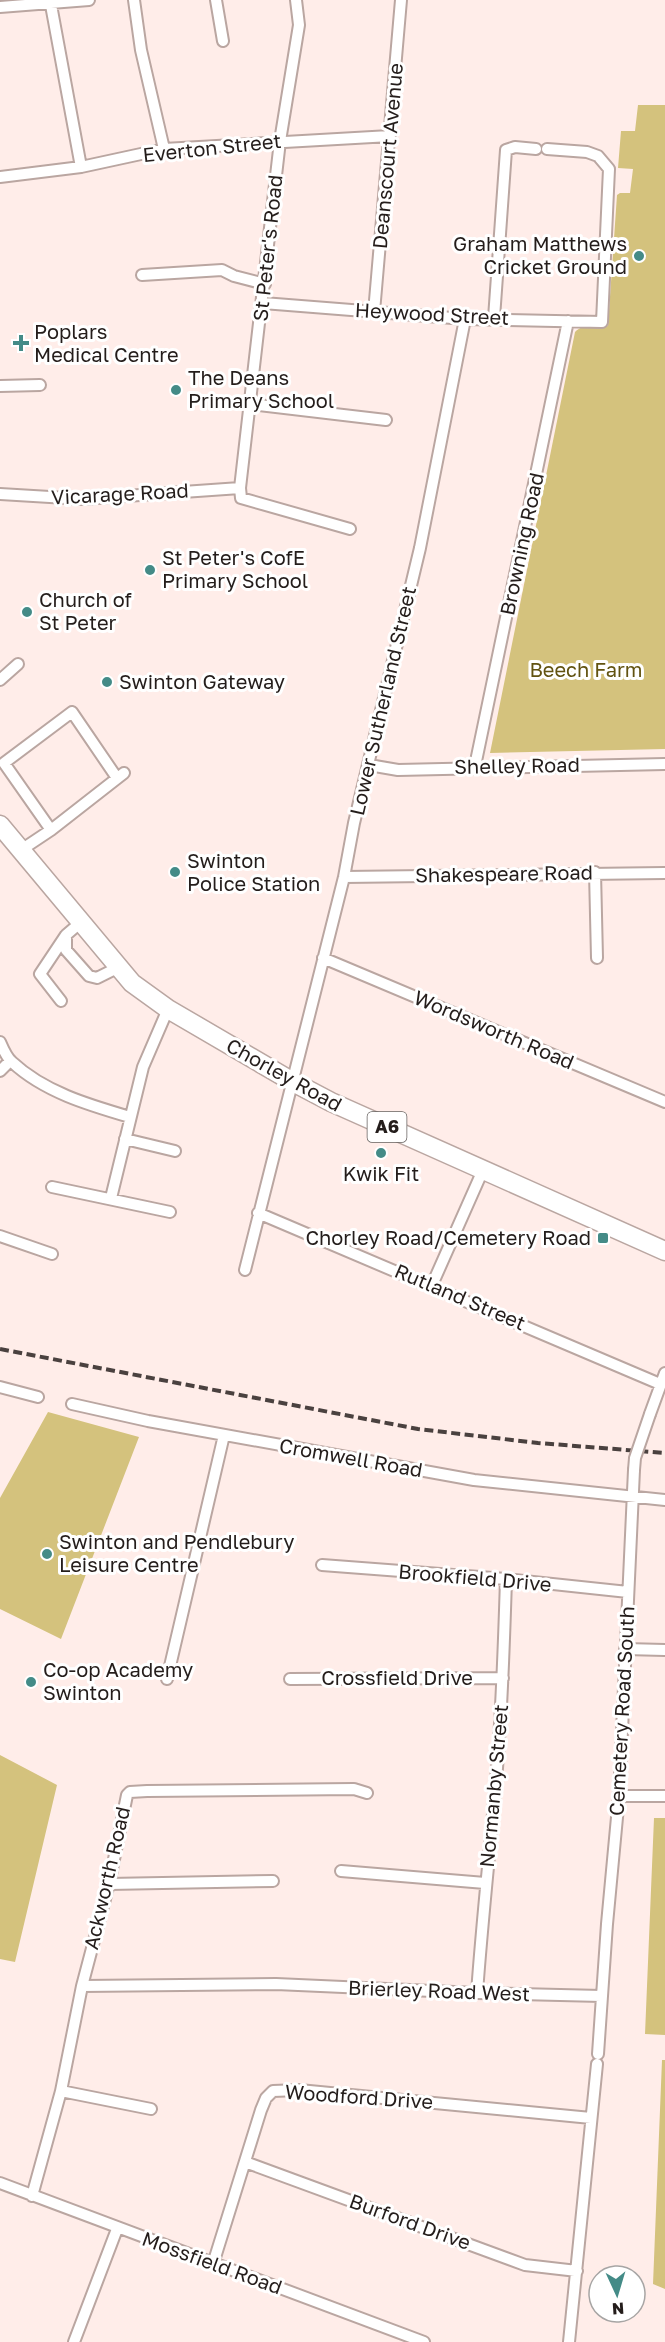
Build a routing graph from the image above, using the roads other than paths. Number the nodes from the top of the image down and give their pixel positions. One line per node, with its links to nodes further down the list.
1 (89, 0): 6 (street)
2 (134, 0): 11 (street)
3 (216, 0): 8 (street)
4 (297, 0): 10 (street, St Peter's Road)
5 (401, 0): 9 (street, Deanscourt Avenue)
6 (51, 4): 7 (street); 12 (street)
7 (0, 8)
8 (223, 41)
9 (390, 136): 10 (street, Everton Street); 17 (street, Deanscourt Avenue)
10 (280, 141): 11 (street, Everton Street); 15 (street, St Peter's Road)
11 (164, 149): 12 (street, Everton Street)
12 (81, 167): 13 (street, Everton Street)
13 (0, 177)
14 (142, 275): 15 (street)
15 (265, 284): 16 (street, St Peter's Road)
16 (262, 303): 17 (street, Heywood Street); 23 (street, St Peter's Road)
17 (374, 312): 19 (street, Heywood Street)
18 (494, 318): 19 (street, Heywood Street); 20 (street, Heywood Street); 20 (street, Heywood Street)
19 (465, 319): 31 (street, Lower Sutherland Street)
20 (568, 321): 32 (street, Browning Road)
21 (40, 385): 22 (street)
22 (0, 386)
23 (250, 404): 24 (street); 25 (street, St Peter's Road)
24 (386, 420)
25 (241, 493): 26 (street, Vicarage Road); 27 (street, Vicarage Road)
26 (0, 494)
27 (350, 529)
28 (18, 664): 29 (street)
29 (0, 680)
30 (665, 764): 32 (street, Shelley Road)
31 (369, 765): 32 (street, Shelley Road); 38 (street, Lower Sutherland Street)
32 (475, 766)
33 (0, 825): 35 (main road, Chorley Road / A6)
34 (51, 830): 34 (street); 35 (street)
35 (21, 850): 39 (main road, Chorley Road / A6)
36 (595, 873): 37 (street, Shakespeare Road); 38 (street, Shakespeare Road); 41 (street)
37 (665, 873)
38 (344, 877): 40 (street, Lower Sutherland Street)
39 (73, 929): 42 (main road, Chorley Road / A6); 42 (street); 43 (street)
40 (323, 958): 48 (street, Lower Sutherland Street); 49 (street, Wordsworth Road)
41 (597, 958)
42 (117, 968): 44 (main road, Chorley Road / A6)
43 (61, 1001)
44 (168, 1009): 48 (main road, Chorley Road / A6); 50 (street)
45 (0, 1042): 46 (street)
46 (10, 1061): 47 (street); 50 (street)
47 (0, 1071)
48 (293, 1082): 53 (main road, Chorley Road / A6); 57 (street, Lower Sutherland Street)
49 (665, 1102)
50 (130, 1117): 51 (street)
51 (125, 1139): 52 (street); 55 (street)
52 (176, 1151)
53 (483, 1170): 59 (main road, Chorley Road / A6); 62 (street)
54 (52, 1187): 55 (street)
55 (111, 1198): 56 (street)
56 (170, 1212)
57 (258, 1212): 61 (street, Lower Sutherland Street); 62 (street, Rutland Street)
58 (0, 1236): 60 (street)
59 (665, 1251)
60 (52, 1254)
61 (245, 1270)
62 (432, 1285): 64 (street, Rutland Street)
63 (665, 1373): 64 (street, Cemetery Road South)
64 (660, 1384): 69 (street, Cemetery Road South, bridge)
65 (0, 1387): 66 (street)
66 (38, 1397)
67 (72, 1404): 68 (street, Cromwell Road)
68 (224, 1435): 69 (street, Cromwell Road); 78 (street)
69 (633, 1498): 70 (street, Cromwell Road); 73 (street, Cemetery Road South)
70 (665, 1500)
71 (322, 1565): 72 (street, Brookfield Drive)
72 (506, 1579): 73 (street, Brookfield Drive); 77 (street, Normanby Street)
73 (628, 1592): 74 (street, Cemetery Road South)
74 (625, 1649): 75 (street); 80 (street, Cemetery Road South)
75 (665, 1650)
76 (290, 1678): 77 (street, Crossfield Drive)
77 (503, 1678): 84 (street, Normanby Street)
78 (167, 1679)
79 (367, 1793): 85 (street, Ackworth Road)
80 (619, 1797): 81 (street); 88 (street, Cemetery Road South)
81 (665, 1797)
82 (341, 1871): 84 (street)
83 (273, 1881): 85 (street)
84 (485, 1883): 87 (street, Normanby Street)
85 (109, 1884): 86 (street, Ackworth Road)
86 (82, 1986): 87 (street, Brierley Road West); 89 (street, Ackworth Road)
87 (477, 1994): 88 (street, Brierley Road West)
88 (602, 1996): 91 (street, Cemetery Road South)
89 (61, 2091): 90 (street); 94 (street, Ackworth Road)
90 (151, 2109)
91 (591, 2118): 92 (street, Woodford Drive); 97 (street, Cemetery Road South)
92 (245, 2162): 96 (street, Woodford Drive); 97 (street, Burford Drive)
93 (0, 2183): 94 (street, Mossfield Road)
94 (32, 2196): 95 (street, Mossfield Road)
95 (117, 2229): 96 (street, Mossfield Road); 98 (street)
96 (213, 2264): 99 (street, Mossfield Road)
97 (577, 2271): 100 (street, Cemetery Road South)
98 (74, 2342)
99 (424, 2342)
100 (569, 2342)

